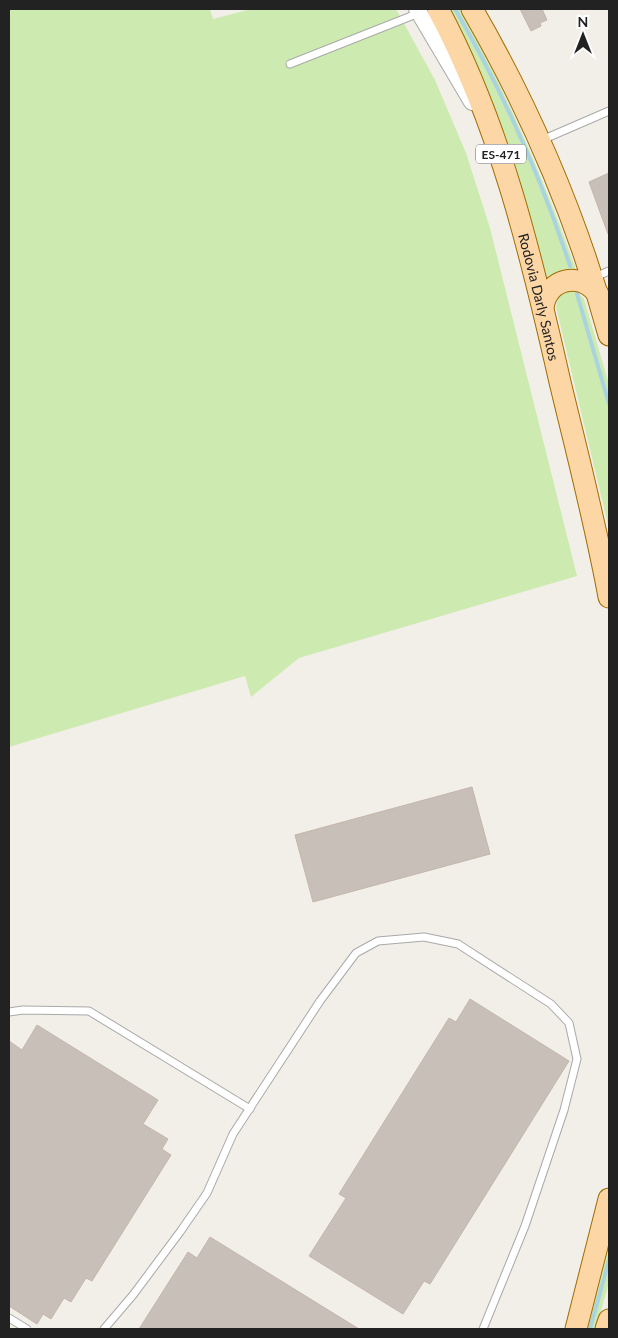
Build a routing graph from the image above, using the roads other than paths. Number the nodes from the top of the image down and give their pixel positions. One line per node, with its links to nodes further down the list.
1 (472, 9): 5 (main road, ES-471)
2 (425, 10): 3 (lane); 7 (main road, Rodovia Darly Santos / ES-471)
3 (290, 64)
4 (609, 111): 5 (lane)
5 (539, 141): 6 (main road, ES-471)
6 (600, 281): 7 (main road); 8 (main road, ES-471)
7 (543, 308): 9 (main road, Rodovia Darly Santos / ES-471)
8 (609, 335)
9 (606, 570): 10 (main road, Rodovia Darly Santos / ES-471)
10 (609, 596)
11 (9, 1012): 12 (lane)
12 (250, 1109): 17 (lane); 18 (lane)
13 (609, 1199): 19 (main road)
14 (9, 1318): 16 (lane)
15 (609, 1320): 20 (main road)
16 (28, 1329)
17 (104, 1329)
18 (483, 1329)
19 (576, 1329)
20 (606, 1329)

